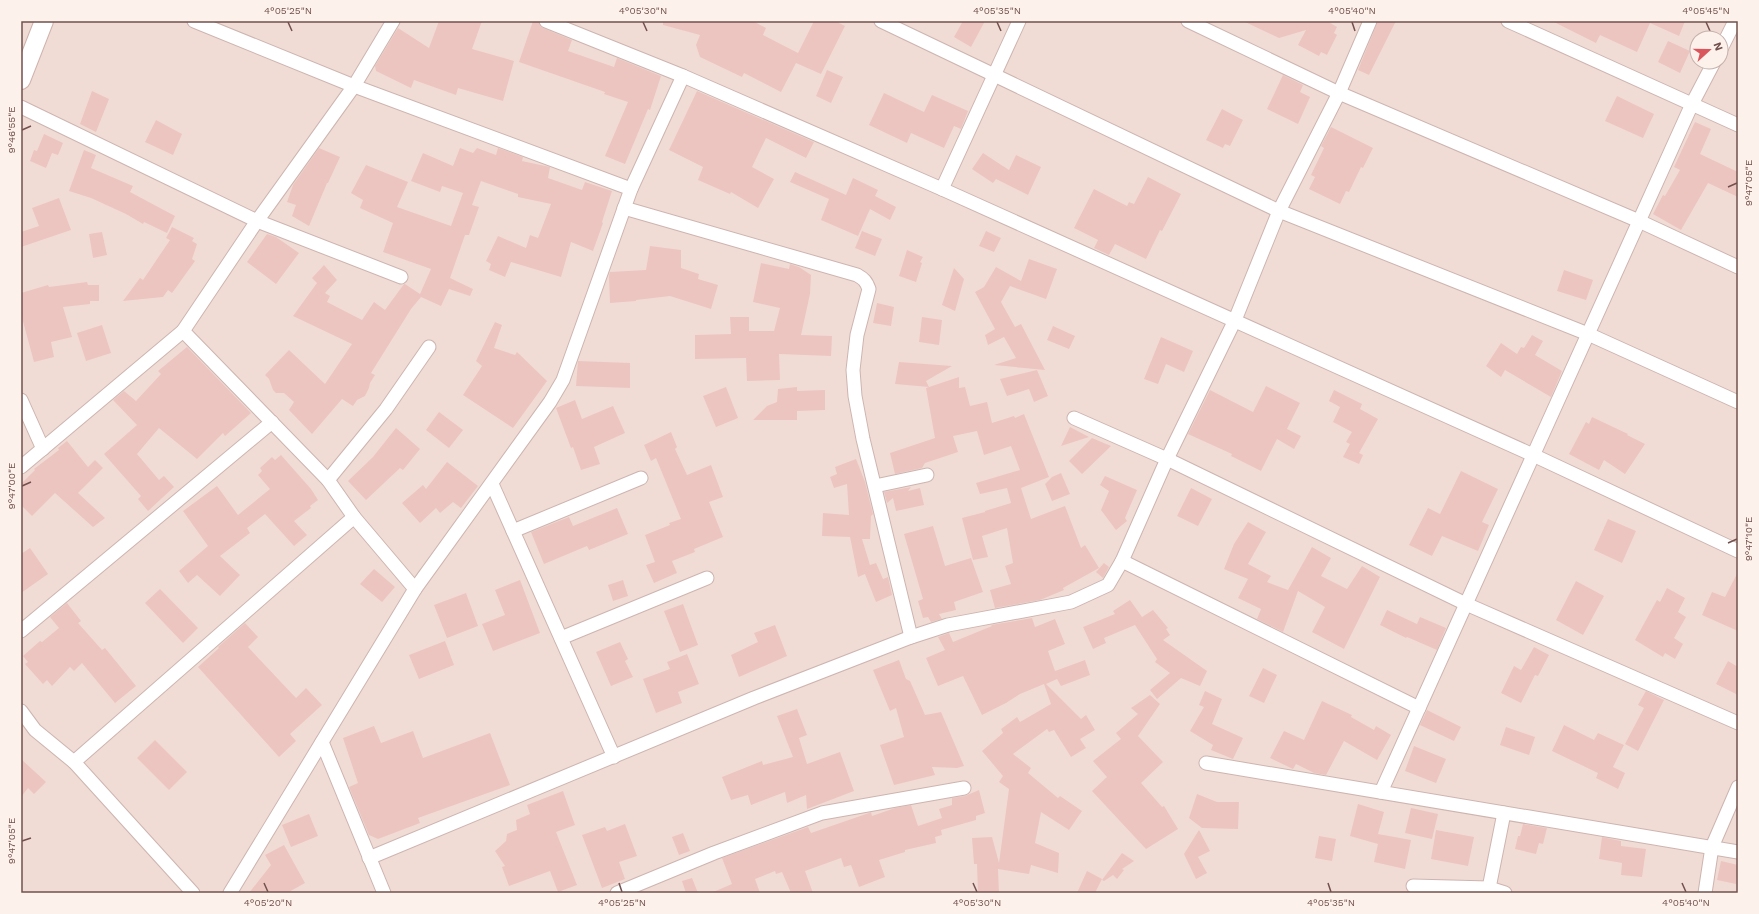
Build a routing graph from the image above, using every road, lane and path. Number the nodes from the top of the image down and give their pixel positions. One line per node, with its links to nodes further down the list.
1 (44, 21): 15 (main road)
2 (194, 21): 16 (street)
3 (393, 21): 16 (street)
4 (546, 21): 14 (street)
5 (881, 21): 13 (street)
6 (1019, 21): 13 (street)
7 (1188, 21): 17 (street)
8 (1370, 21): 17 (street)
9 (1508, 21): 18 (street)
10 (1735, 21): 11 (street)
11 (1729, 33)
12 (1710, 70): 18 (street)
13 (995, 75): 22 (street); 24 (street)
14 (683, 76): 21 (street); 22 (street)
15 (21, 80)
16 (354, 86): 21 (street); 25 (street)
17 (1339, 93): 24 (street); 26 (street)
18 (1692, 104): 20 (street); 26 (street)
19 (21, 108): 25 (street)
20 (1738, 125)
21 (631, 189): 23 (street)
22 (942, 189): 29 (street)
23 (624, 208): 44 (street); 45 (street)
24 (1279, 211): 29 (street); 31 (street)
25 (257, 221): 28 (street); 30 (street)
26 (1639, 221): 27 (street); 31 (street)
27 (1738, 267)
28 (401, 278)
29 (1235, 320): 38 (street); 39 (street)
30 (183, 331): 36 (street); 37 (street)
31 (1588, 334): 34 (street); 38 (street)
32 (429, 348): 43 (street)
33 (21, 400): 37 (street)
34 (1738, 402)
35 (1074, 418): 39 (street)
36 (272, 422): 43 (street); 53 (street)
37 (42, 449): 40 (street)
38 (1533, 455): 48 (street); 52 (street)
39 (1167, 459): 49 (street); 52 (street)
40 (21, 467)
41 (927, 475): 45 (street)
42 (641, 478): 47 (street)
43 (328, 480): 46 (street)
44 (492, 484): 47 (street); 51 (street)
45 (875, 486): 54 (street)
46 (354, 517): 51 (street); 61 (street)
47 (513, 530): 55 (street)
48 (1738, 551)
49 (1122, 561): 54 (street); 56 (street)
50 (707, 578): 55 (street)
51 (415, 589): 59 (street)
52 (1466, 604): 56 (street); 58 (street)
53 (21, 631)
54 (911, 637): 60 (street)
55 (561, 638): 60 (street)
56 (1418, 708): 65 (street)
57 (21, 711): 61 (street)
58 (1738, 723)
59 (322, 742): 69 (street); 73 (street)
60 (614, 757): 69 (street)
61 (74, 762): 72 (street)
62 (1206, 763): 65 (street)
63 (1738, 787): 67 (street)
64 (964, 788): 75 (street)
65 (1380, 792): 66 (street)
66 (1504, 813): 67 (street); 71 (street)
67 (1712, 847): 68 (street); 77 (street)
68 (1738, 852)
69 (369, 858): 74 (street)
70 (1413, 886): 71 (street)
71 (1488, 888): 76 (street)
72 (193, 893)
73 (230, 893)
74 (384, 893)
75 (617, 893)
76 (1505, 893)
77 (1705, 893)

